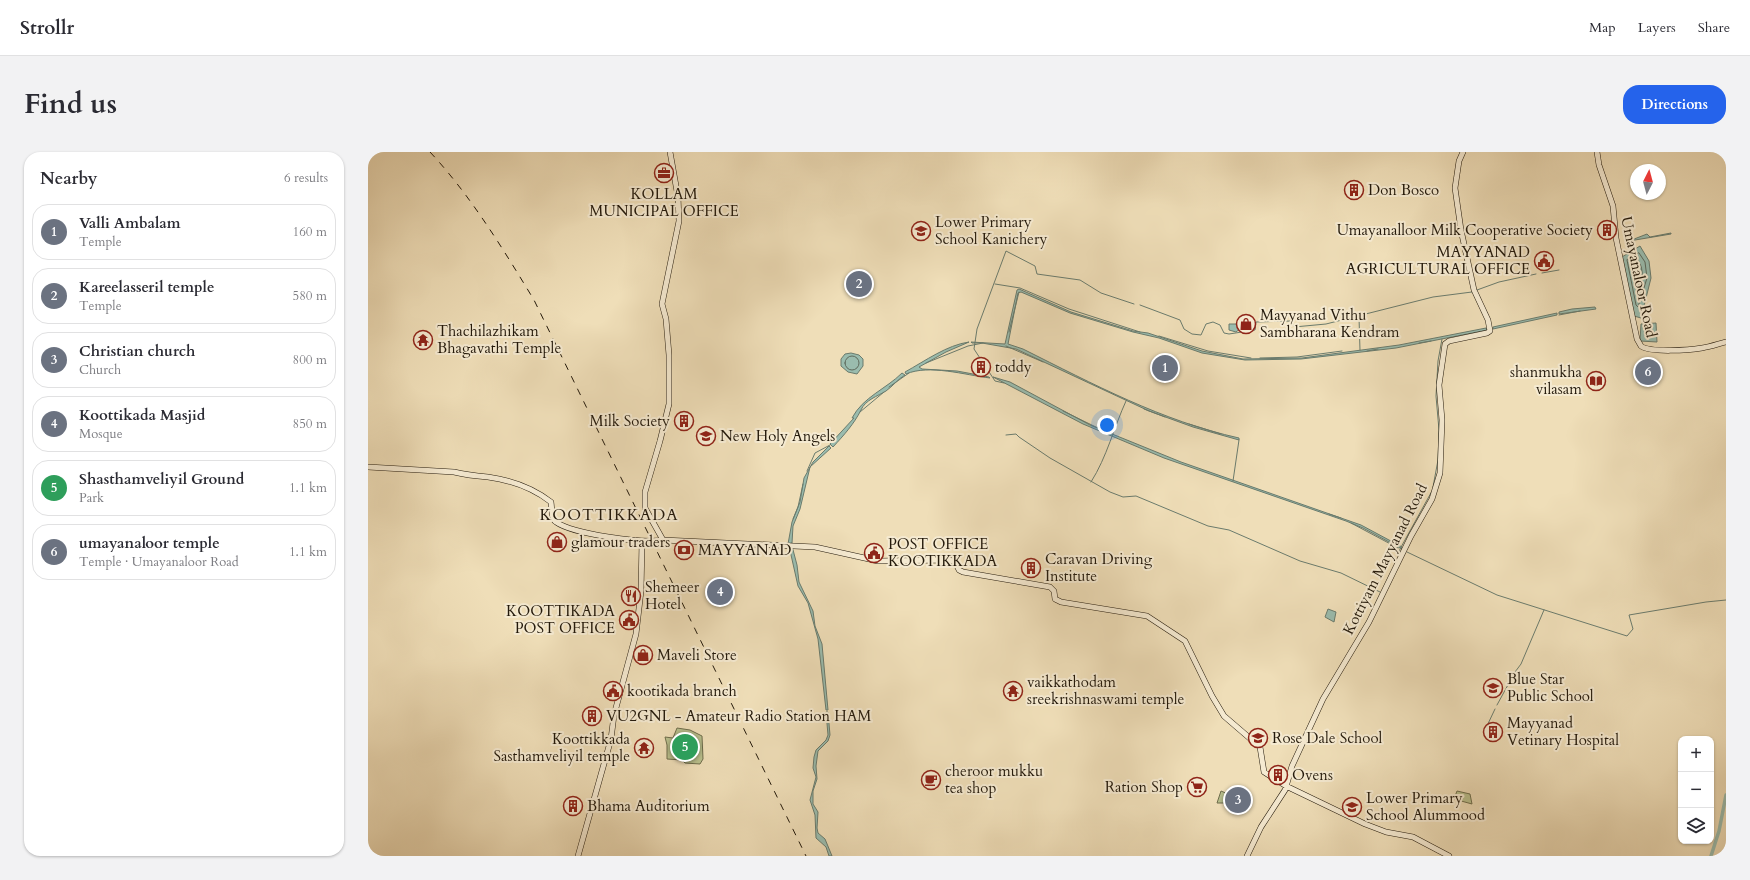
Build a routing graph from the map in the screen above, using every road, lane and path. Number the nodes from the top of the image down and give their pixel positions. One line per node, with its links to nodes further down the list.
1 (670, 152): 6 (main road)
2 (1463, 152): 8 (main road, Kottiyam Mayyanad Road)
3 (1597, 152): 4 (main road, Umayanaloor Road)
4 (1726, 342)
5 (368, 468): 7 (main road)
6 (663, 540): 7 (main road); 8 (main road)
7 (642, 542): 9 (main road)
8 (1286, 786): 10 (main road, Kottiyam Mayyanad Road); 11 (main road)
9 (578, 856)
10 (1248, 856)
11 (1449, 856)

